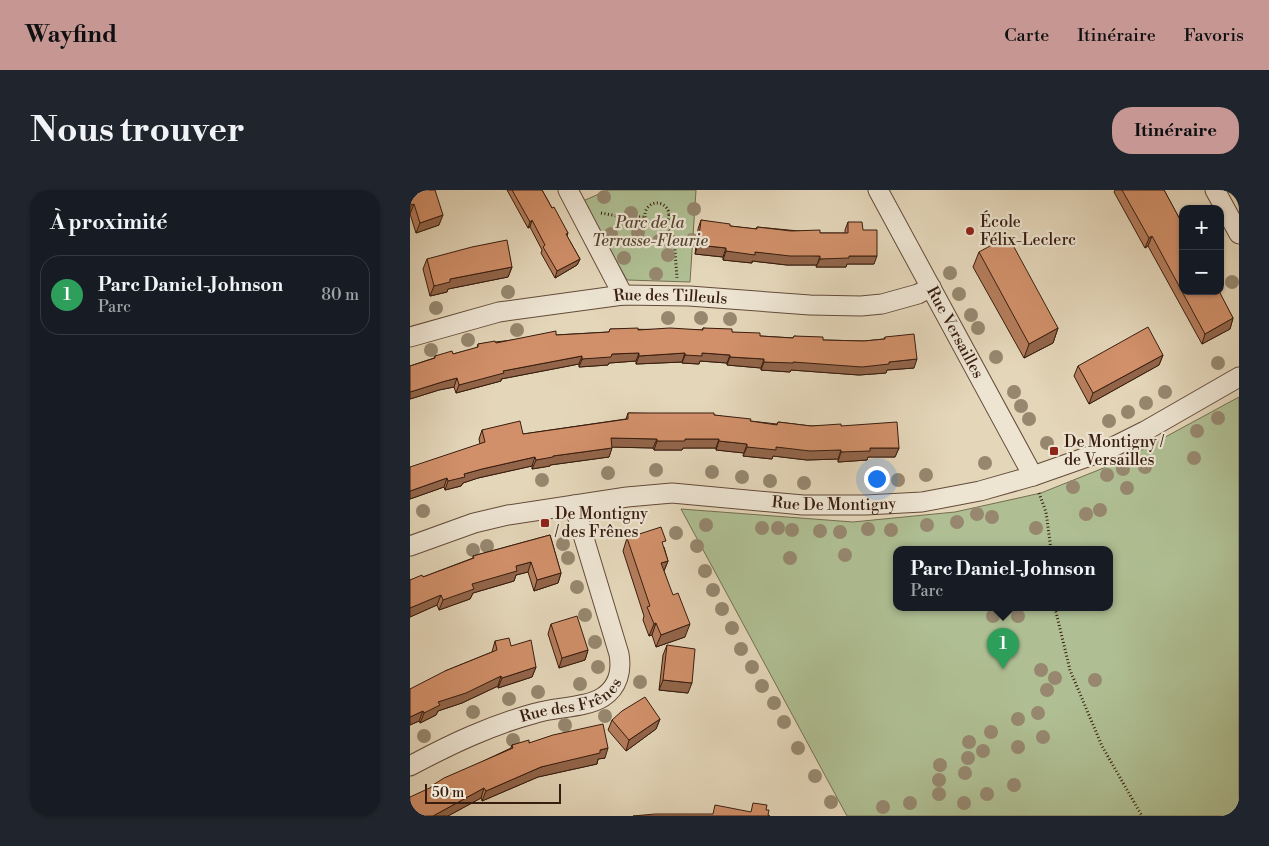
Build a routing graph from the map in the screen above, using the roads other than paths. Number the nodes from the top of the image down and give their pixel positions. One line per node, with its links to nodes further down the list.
1 (568, 190): 6 (street)
2 (878, 190): 5 (street, Rue Versailles)
3 (1215, 190): 4 (street)
4 (1239, 234)
5 (931, 287): 6 (street, Rue des Tilleuls); 9 (street, Rue Versailles)
6 (623, 294): 7 (street, Rue des Tilleuls)
7 (410, 337)
8 (1239, 377): 9 (street, Rue De Montigny)
9 (1033, 476): 10 (street, Rue De Montigny)
10 (574, 505): 11 (street, Rue De Montigny); 12 (street, Rue des Frênes)
11 (410, 546)
12 (410, 766)

